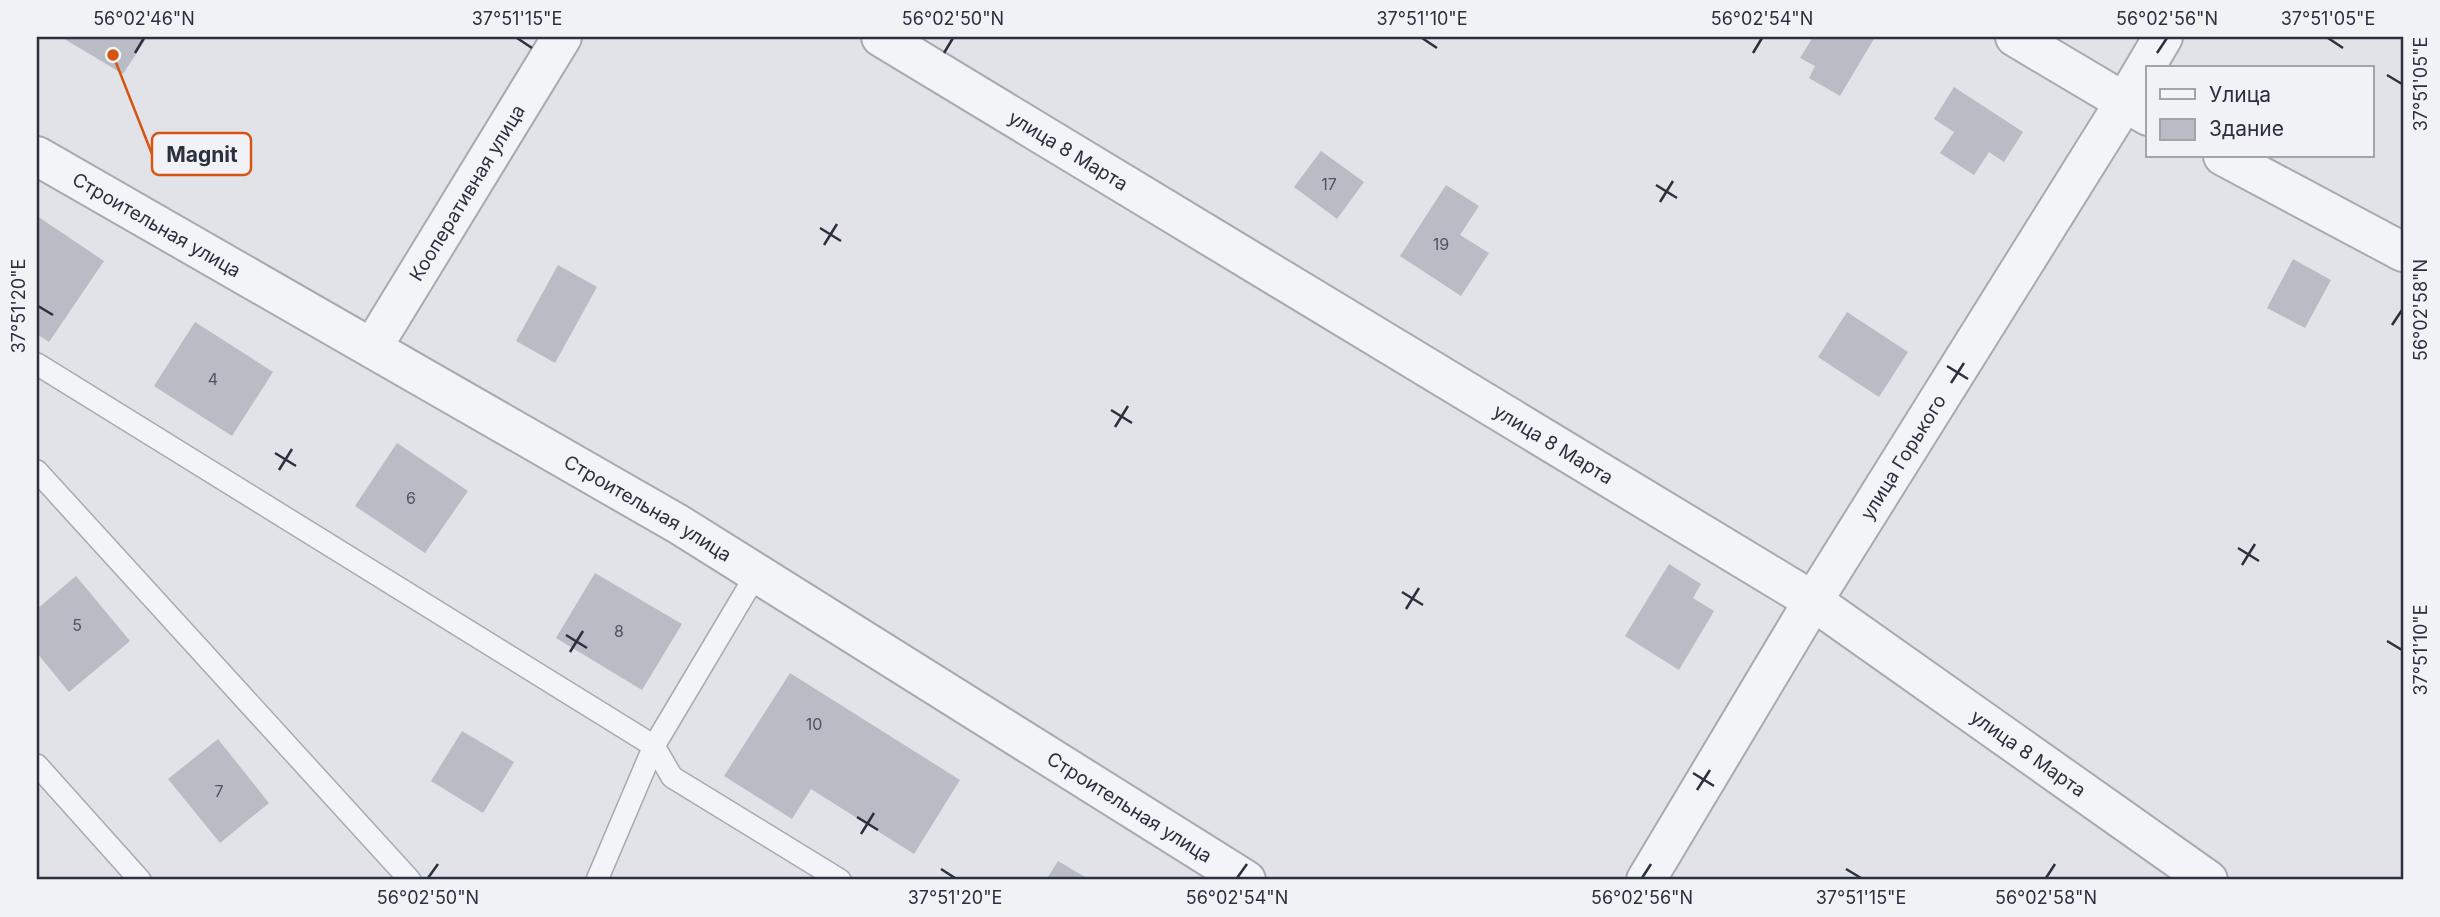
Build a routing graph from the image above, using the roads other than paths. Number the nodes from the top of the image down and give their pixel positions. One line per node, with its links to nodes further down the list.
1 (562, 37): 11 (street, Кооперативная улица)
2 (881, 37): 15 (street, улица 8 Марта)
3 (2015, 37): 7 (street)
4 (2163, 37): 5 (street, улица Горького)
5 (2152, 66)
6 (2146, 82): 7 (street, улица Горького)
7 (2136, 109): 15 (street, улица Горького)
8 (37, 156): 11 (street, Строительная улица)
9 (2227, 158): 10 (street)
10 (2403, 252)
11 (372, 348): 14 (street, Строительная улица)
12 (37, 364): 16 (lane)
13 (37, 471): 19 (lane)
14 (757, 573): 16 (lane); 22 (street, Строительная улица)
15 (1813, 601): 23 (street, улица Горького); 24 (street, улица 8 Марта)
16 (654, 746): 20 (lane); 21 (lane)
17 (37, 765): 18 (lane)
18 (140, 880)
19 (410, 880)
20 (597, 880)
21 (840, 880)
22 (1246, 880)
23 (1647, 880)
24 (2207, 880)

